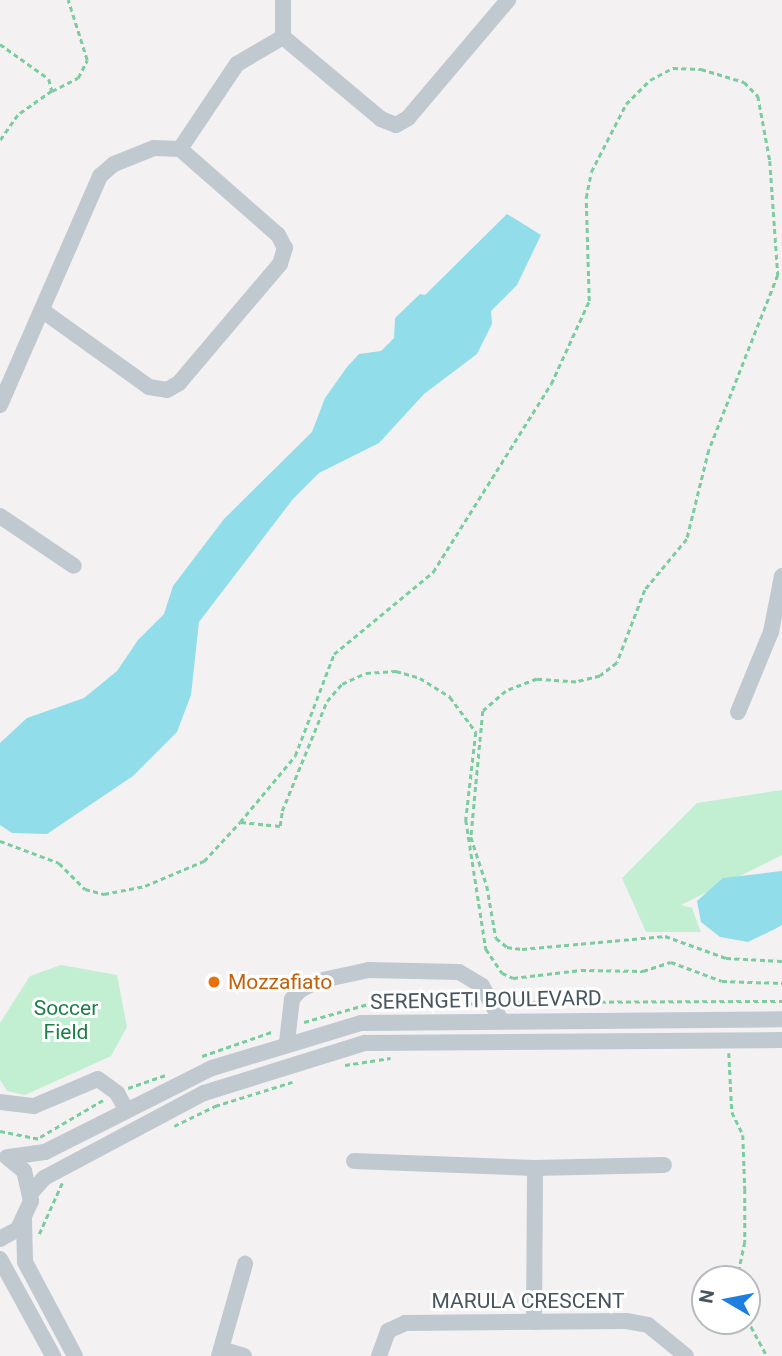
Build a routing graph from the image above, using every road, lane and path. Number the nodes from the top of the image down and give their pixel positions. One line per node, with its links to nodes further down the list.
1 (68, 0): 6 (path)
2 (283, 0): 4 (street)
3 (508, 0): 4 (street)
4 (283, 37): 8 (street)
5 (0, 44): 6 (path)
6 (52, 91): 7 (path)
7 (0, 141)
8 (180, 149): 9 (street); 9 (street)
9 (43, 311): 10 (street)
10 (0, 405)
11 (0, 516): 12 (street)
12 (74, 566)
13 (782, 576): 14 (street)
14 (776, 635): 15 (street)
15 (738, 712)
16 (240, 822): 17 (path); 18 (path); 19 (path)
17 (0, 841)
18 (782, 961)
19 (782, 983)
20 (782, 1019): 21 (street, SERENGETI BOULEVARD)
21 (500, 1020): 23 (street, SERENGETI BOULEVARD); 23 (street)
22 (782, 1040): 24 (street, SERENGETI BOULEVARD)
23 (287, 1042): 31 (street, SERENGETI BOULEVARD)
24 (728, 1047): 25 (path); 26 (path); 39 (street, SERENGETI BOULEVARD); 47 (path)
25 (716, 1054)
26 (743, 1054)
27 (392, 1058): 28 (path)
28 (342, 1066)
29 (304, 1078): 33 (path)
30 (0, 1102): 31 (street)
31 (126, 1109): 34 (street, SERENGETI BOULEVARD)
32 (0, 1131): 34 (path)
33 (163, 1132)
34 (45, 1152): 35 (street, SERENGETI BOULEVARD)
35 (4, 1155): 41 (street)
36 (354, 1161): 38 (street)
37 (664, 1165): 38 (street)
38 (535, 1168): 48 (street)
39 (60, 1178): 40 (path); 41 (street, SERENGETI BOULEVARD); 44 (path)
40 (74, 1179)
41 (31, 1193): 42 (street)
42 (24, 1220): 43 (street); 52 (street)
43 (0, 1239)
44 (38, 1239)
45 (0, 1259): 51 (street)
46 (245, 1264): 50 (street)
47 (740, 1265)
48 (534, 1322): 54 (street, MARULA CRESCENT); 55 (street, MARULA CRESCENT)
49 (756, 1335): 56 (path)
50 (220, 1352): 53 (street)
51 (53, 1356)
52 (75, 1356)
53 (244, 1356)
54 (379, 1356)
55 (686, 1356)
56 (767, 1356)

